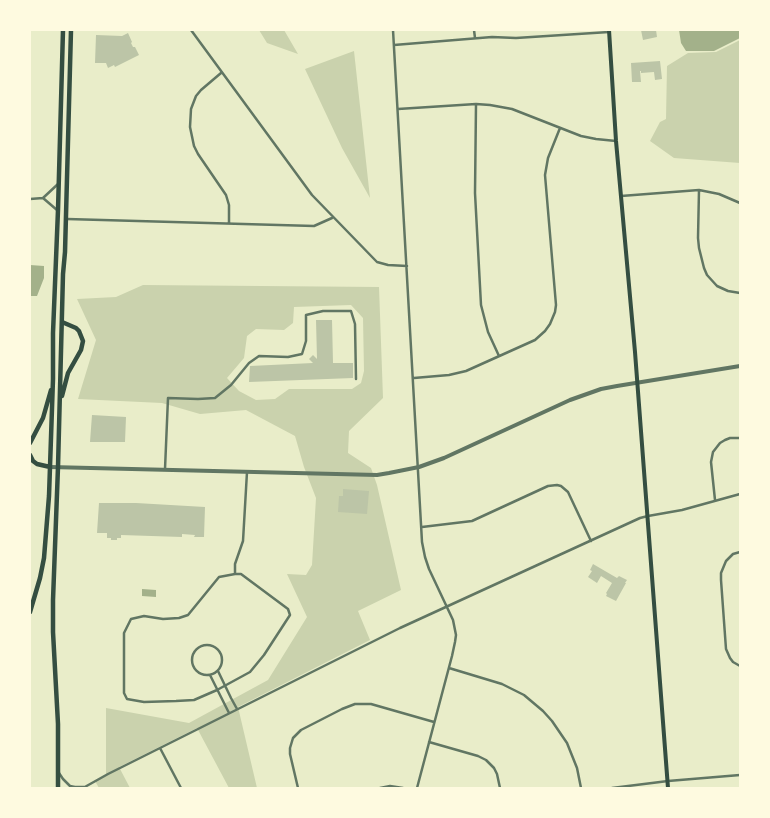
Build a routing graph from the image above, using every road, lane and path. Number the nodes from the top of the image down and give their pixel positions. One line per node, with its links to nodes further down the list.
1 (64, 30): 14 (main road)
2 (71, 30): 21 (main road)
3 (191, 30): 9 (street)
4 (393, 30): 8 (street)
5 (474, 30): 7 (street)
6 (609, 31): 7 (street); 13 (main road)
7 (475, 39): 8 (street)
8 (394, 45): 11 (street)
9 (222, 73): 22 (street); 23 (street)
10 (476, 104): 11 (street); 12 (street); 27 (street)
11 (398, 110): 24 (street)
12 (560, 128): 13 (street); 27 (street)
13 (616, 141): 16 (main road)
14 (59, 184): 17 (street); 20 (main road)
15 (700, 190): 16 (street); 19 (street); 25 (street)
16 (621, 196): 32 (main road)
17 (43, 198): 18 (street); 20 (street)
18 (30, 199)
19 (740, 203)
20 (58, 210): 30 (main road)
21 (65, 218): 23 (street); 26 (main road)
22 (333, 218): 23 (street); 24 (street)
23 (229, 223)
24 (407, 266): 29 (street)
25 (740, 293)
26 (62, 322): 33 (main road); 33 (main road)
27 (499, 356): 29 (street)
28 (740, 366): 32 (street)
29 (413, 378): 39 (street)
30 (53, 379): 35 (main road); 38 (main road)
31 (356, 379): 40 (street)
32 (638, 382): 39 (street); 44 (main road)
33 (60, 412): 37 (main road)
34 (740, 438): 43 (street)
35 (30, 443)
36 (30, 456): 38 (main road)
37 (58, 466): 38 (street); 40 (street); 62 (main road)
38 (50, 467): 50 (main road)
39 (419, 467): 41 (street); 45 (street)
40 (165, 469): 41 (street)
41 (248, 472): 48 (street)
42 (740, 494): 43 (street)
43 (715, 500): 44 (street)
44 (648, 516): 46 (street); 64 (main road)
45 (422, 527): 46 (street); 49 (street)
46 (591, 541): 49 (street)
47 (740, 552): 51 (street)
48 (235, 574): 55 (street); 56 (street)
49 (446, 606): 52 (street); 57 (street)
50 (30, 612)
51 (740, 666)
52 (449, 668): 59 (street); 73 (street)
53 (218, 671): 54 (street); 54 (street); 55 (street)
54 (210, 675): 56 (street)
55 (225, 685): 56 (street); 57 (street)
56 (217, 690): 58 (street)
57 (237, 709): 58 (street)
58 (229, 713): 61 (street)
59 (434, 722): 60 (street); 68 (street)
60 (429, 742): 71 (street); 72 (street)
61 (160, 748): 65 (street); 67 (street)
62 (59, 769): 65 (street); 66 (main road)
63 (740, 775): 64 (street)
64 (668, 781): 74 (street); 75 (main road)
65 (84, 787)
66 (58, 788)
67 (181, 788)
68 (298, 788)
69 (380, 788): 70 (street)
70 (403, 788)
71 (417, 788)
72 (500, 788)
73 (581, 788)
74 (612, 788)
75 (668, 788)

